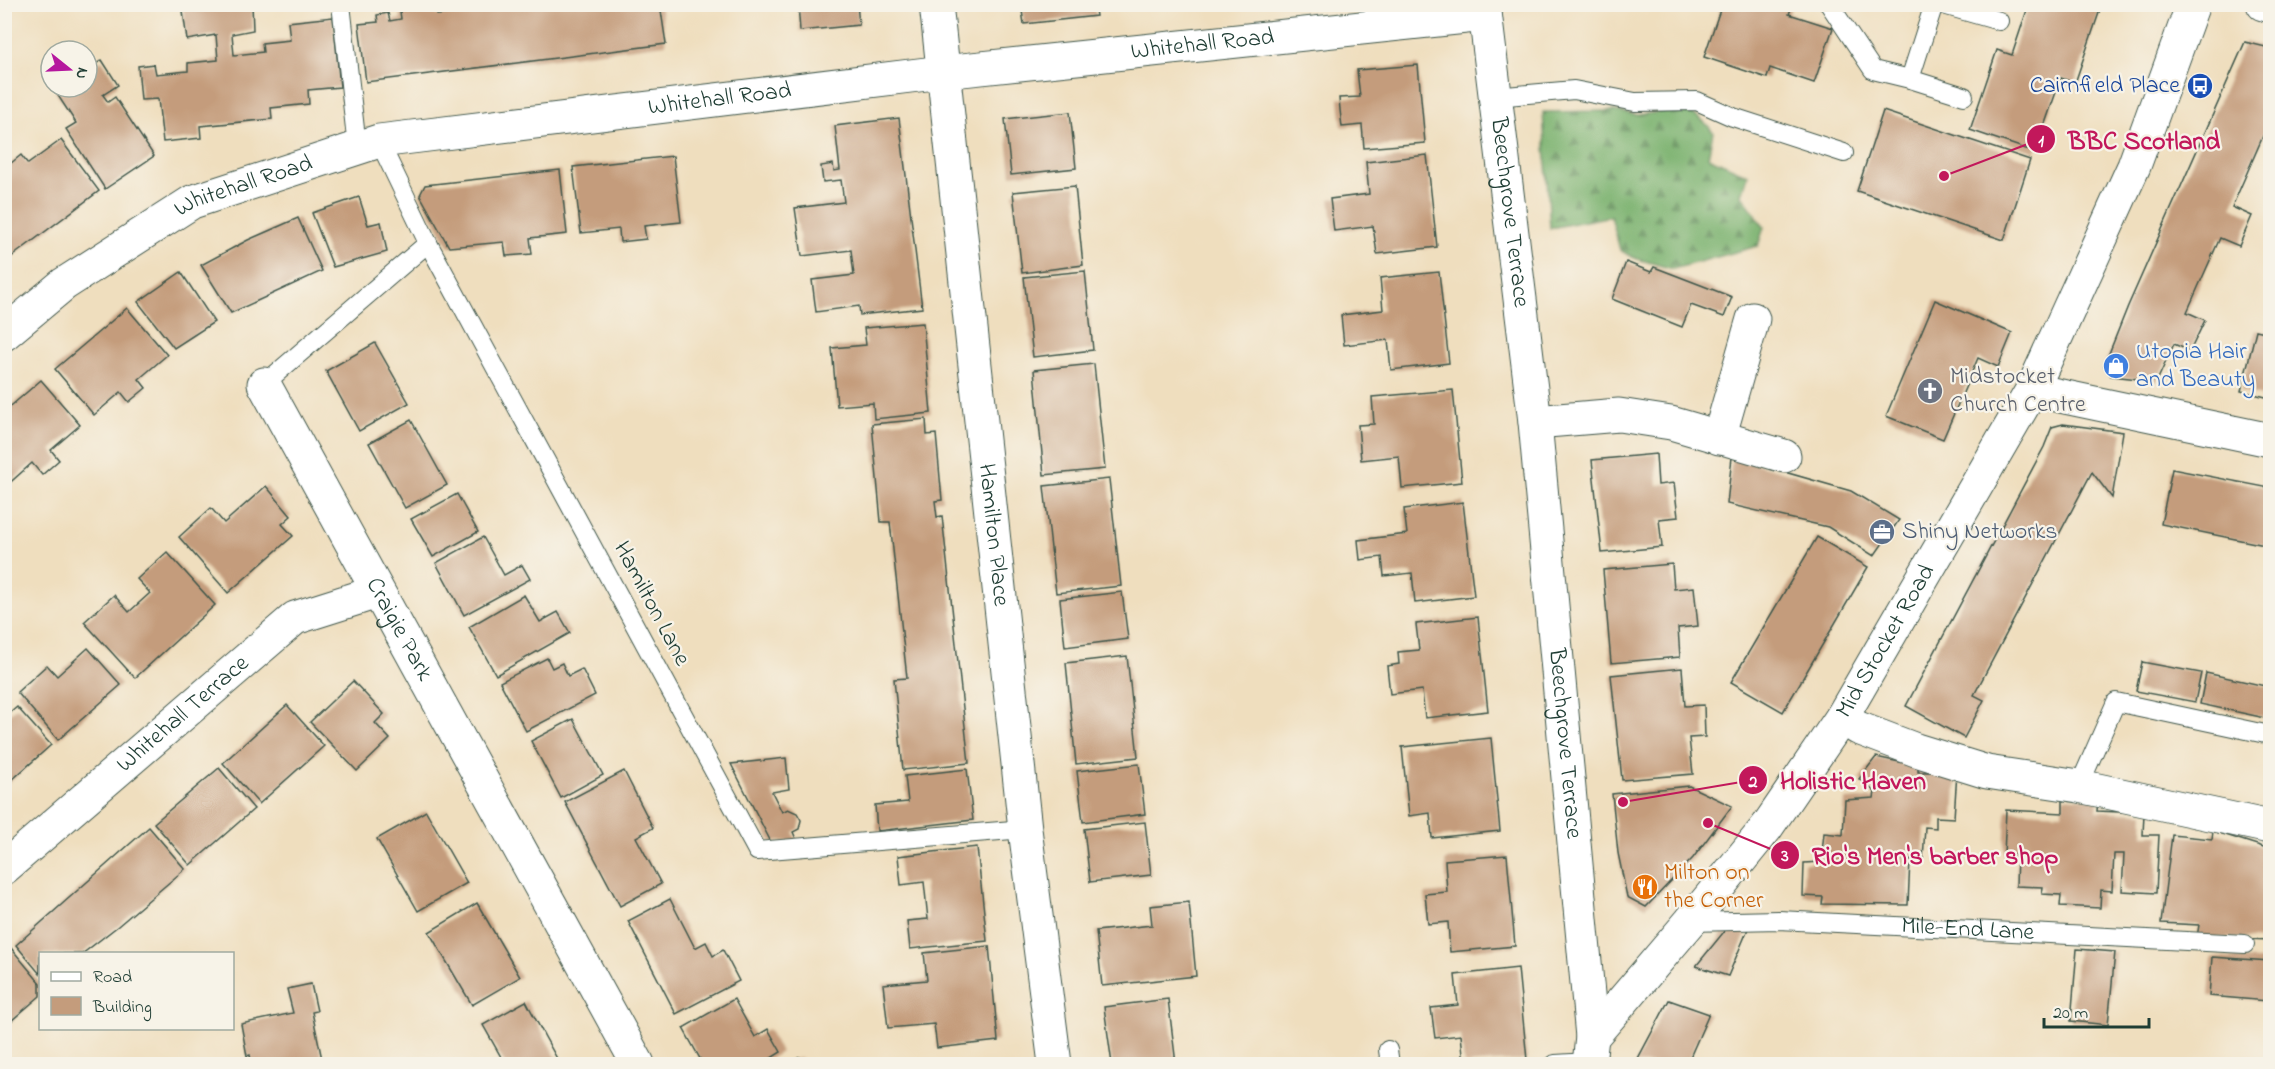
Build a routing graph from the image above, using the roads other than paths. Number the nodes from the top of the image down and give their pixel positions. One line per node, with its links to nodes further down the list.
1 (341, 4): 15 (lane, Hamilton Lane)
2 (936, 4): 11 (street, Hamilton Place)
3 (1829, 4): 12 (lane)
4 (1934, 4): 12 (lane)
5 (1940, 4): 10 (lane)
6 (2193, 4): 21 (street, Mid Stocket Road)
7 (2263, 4): 8 (street)
8 (2271, 6)
9 (1484, 10): 11 (street, Whitehall Road); 14 (street, Beechgrove Terrace)
10 (1999, 21)
11 (943, 72): 15 (street, Whitehall Road); 31 (street, Hamilton Place)
12 (1910, 79): 13 (lane)
13 (1964, 96)
14 (1495, 97): 16 (lane); 22 (street, Beechgrove Terrace)
15 (368, 144): 17 (lane, Hamilton Lane); 19 (street, Whitehall Road)
16 (1844, 153)
17 (428, 243): 20 (lane, Craigie Park); 31 (lane, Hamilton Lane)
18 (1753, 319): 23 (street)
19 (4, 334)
20 (264, 384): 26 (street, Craigie Park)
21 (2032, 390): 24 (street); 27 (street, Mid Stocket Road)
22 (1535, 422): 23 (street); 35 (street, Beechgrove Terrace)
23 (1719, 438): 25 (street)
24 (2271, 440)
25 (1784, 456)
26 (377, 592): 32 (street, Whitehall Terrace); 36 (street, Craigie Park)
27 (1842, 717): 29 (street); 33 (street, Mid Stocket Road)
28 (2271, 735): 29 (lane)
29 (2079, 786): 30 (street)
30 (2271, 827)
31 (1025, 829): 37 (street, Hamilton Place)
32 (4, 868)
33 (1690, 922): 34 (lane, Mile-End Lane); 35 (street, Mid Stocket Road)
34 (2245, 944)
35 (1590, 1055): 38 (lane)
36 (638, 1065)
37 (1055, 1065)
38 (1555, 1065)

